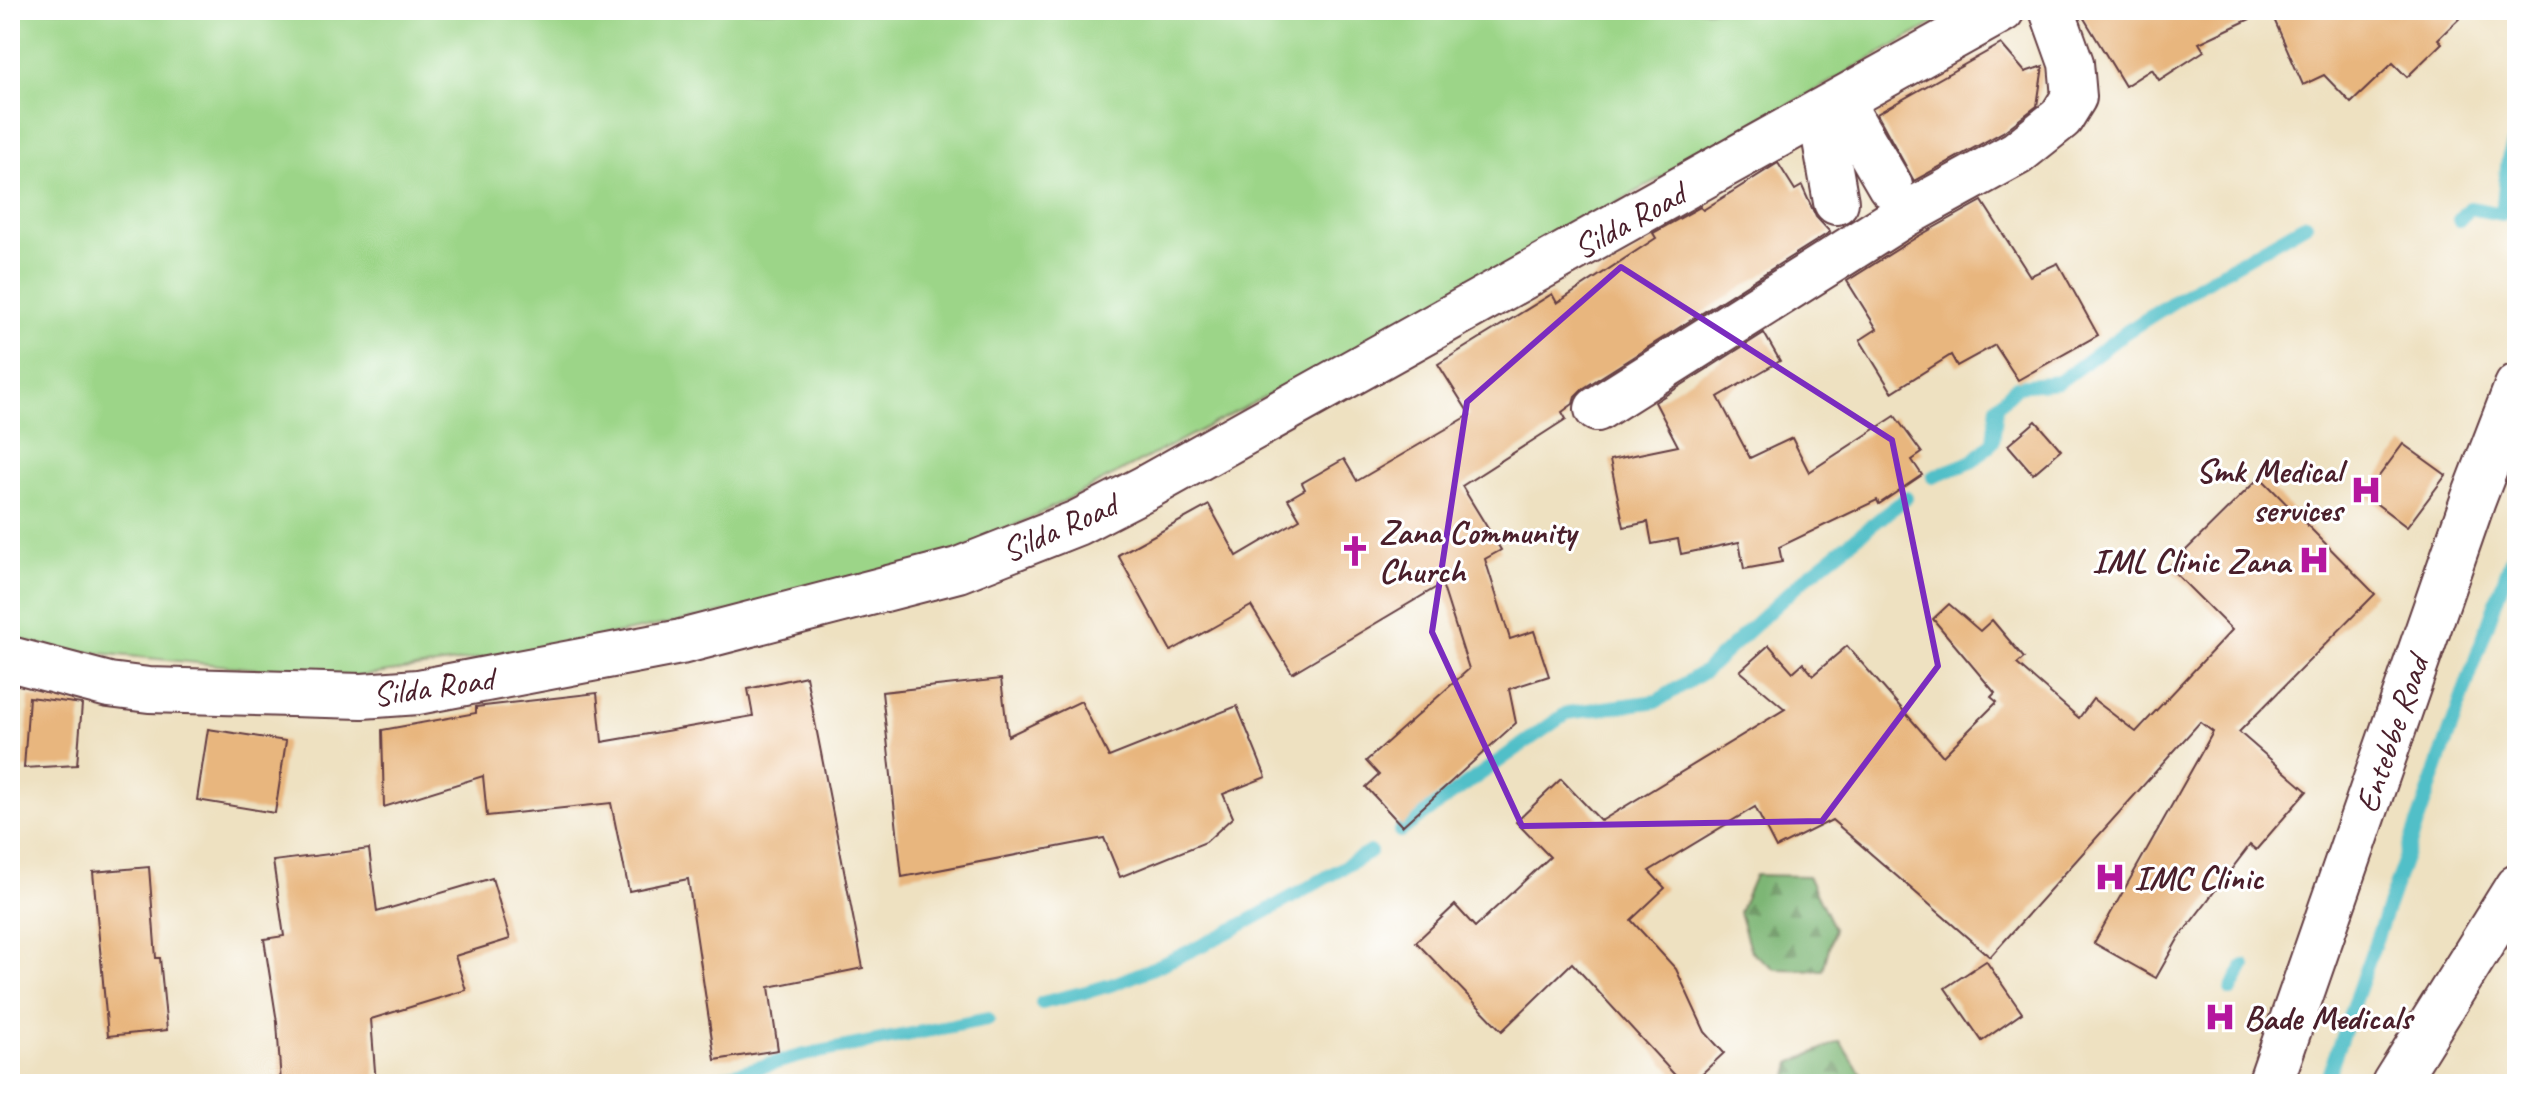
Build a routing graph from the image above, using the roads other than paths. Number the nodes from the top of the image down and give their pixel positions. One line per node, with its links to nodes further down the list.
1 (2002, 10): 3 (street, Silda Road)
2 (2052, 10): 7 (street)
3 (1831, 107): 4 (street); 5 (street); 8 (street, Silda Road)
4 (1890, 186)
5 (1836, 202)
6 (2517, 386): 10 (street, Entebbe Road)
7 (1597, 409)
8 (10, 659)
9 (2517, 887): 11 (street)
10 (2270, 1084)
11 (2394, 1084)

